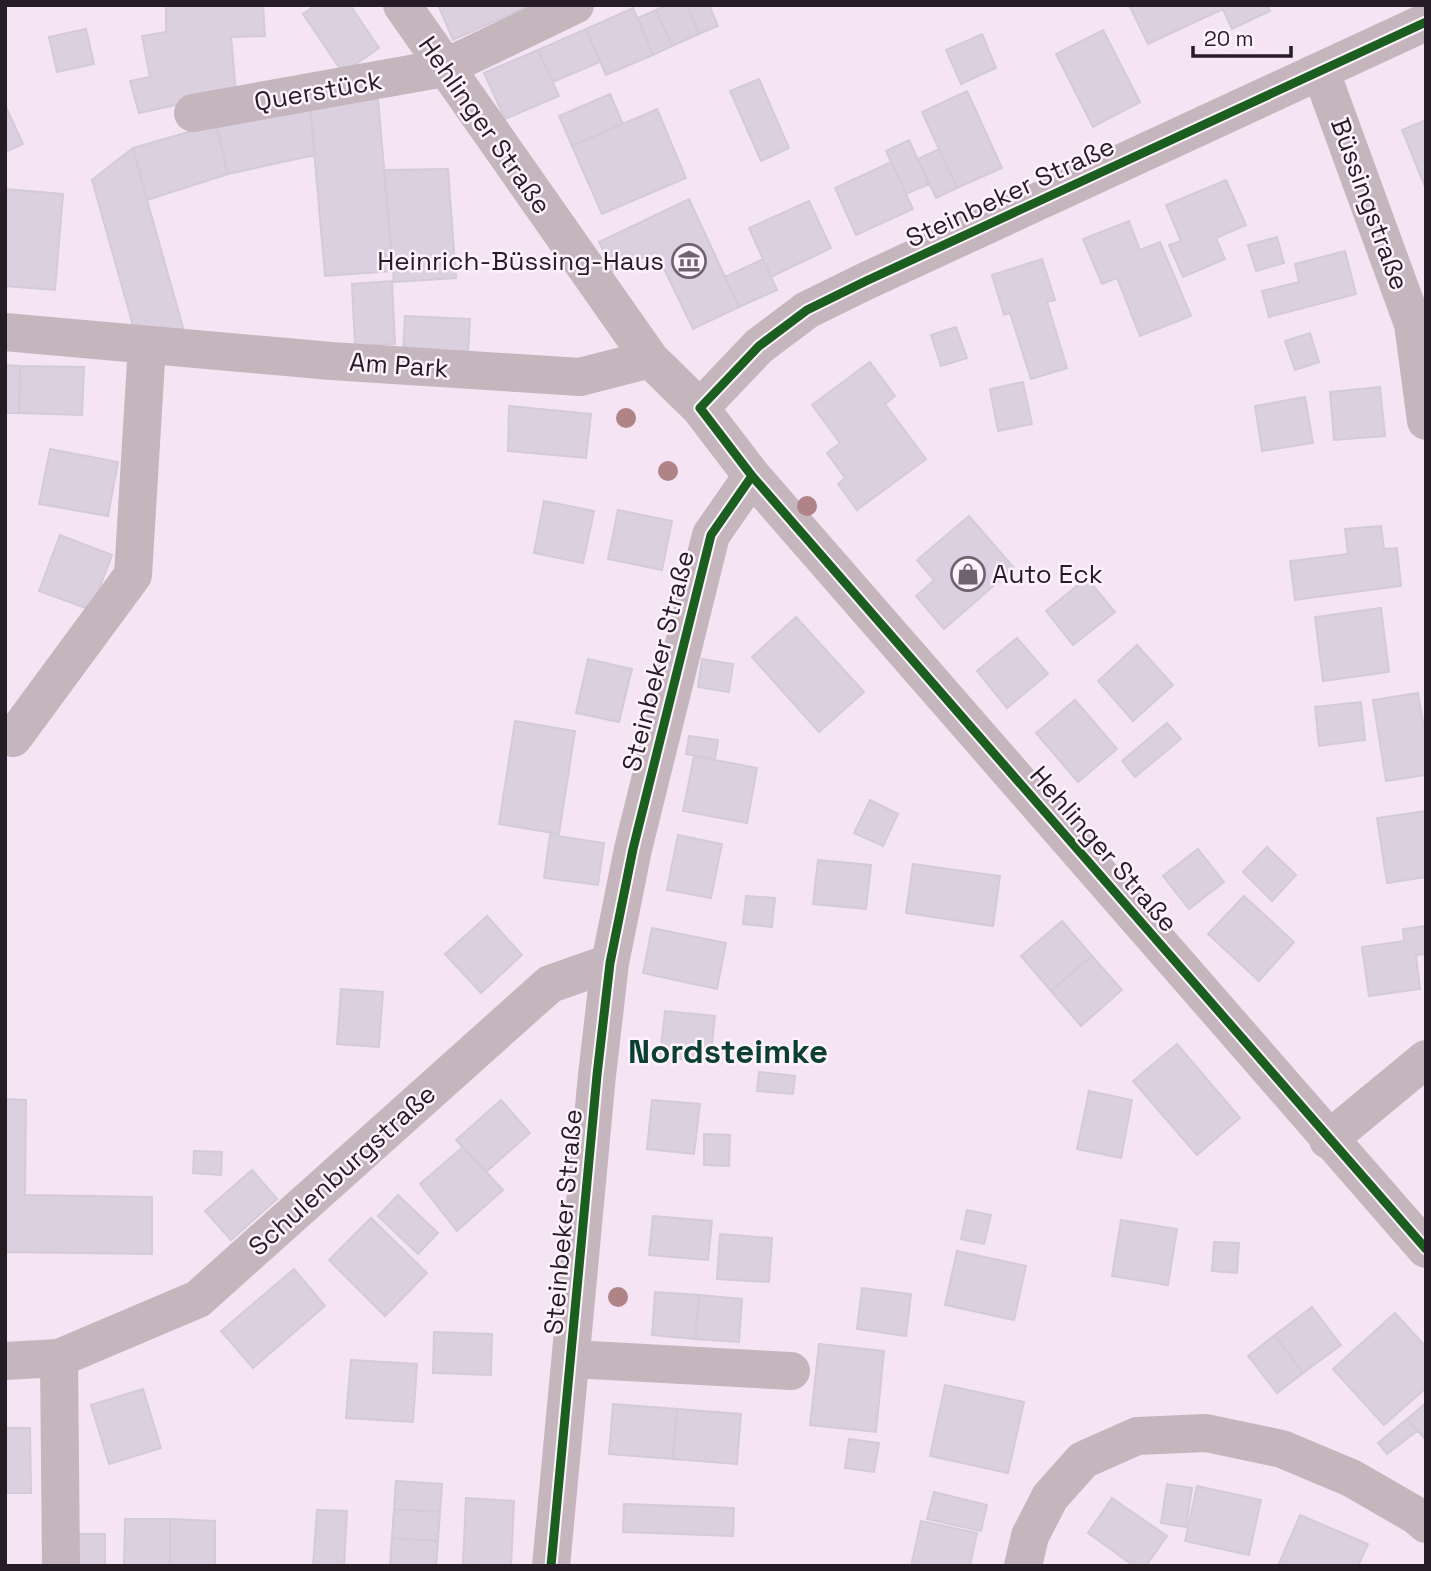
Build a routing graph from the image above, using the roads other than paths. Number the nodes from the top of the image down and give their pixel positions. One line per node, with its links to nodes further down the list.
1 (402, 5): 4 (street, Hehlinger Straße)
2 (575, 5): 4 (street, Querstück)
3 (1426, 22): 5 (street, Steinbeker Straße)
4 (444, 68): 6 (street, Querstück); 9 (street, Hehlinger Straße)
5 (1321, 72): 10 (street, Steinbeker Straße); 11 (street, Büssingstraße)
6 (192, 113)
7 (5, 332): 8 (street, Am Park)
8 (147, 345): 9 (street, Am Park); 13 (street)
9 (650, 359): 10 (street, Hehlinger Straße)
10 (700, 408): 12 (street)
11 (1426, 421)
12 (752, 476): 14 (street, Steinbeker Straße); 16 (street, Hehlinger Straße)
13 (13, 738)
14 (610, 963): 18 (street, Schulenburgstraße); 19 (street, Steinbeker Straße)
15 (1426, 1059): 16 (street)
16 (1328, 1140): 17 (street, Hehlinger Straße)
17 (1426, 1249)
18 (60, 1358): 20 (street, Schulenburgstraße); 23 (street)
19 (572, 1359): 21 (street); 24 (street, Steinbeker Straße)
20 (5, 1361)
21 (791, 1371)
22 (1426, 1524): 25 (street)
23 (61, 1566)
24 (551, 1566)
25 (1023, 1566)

